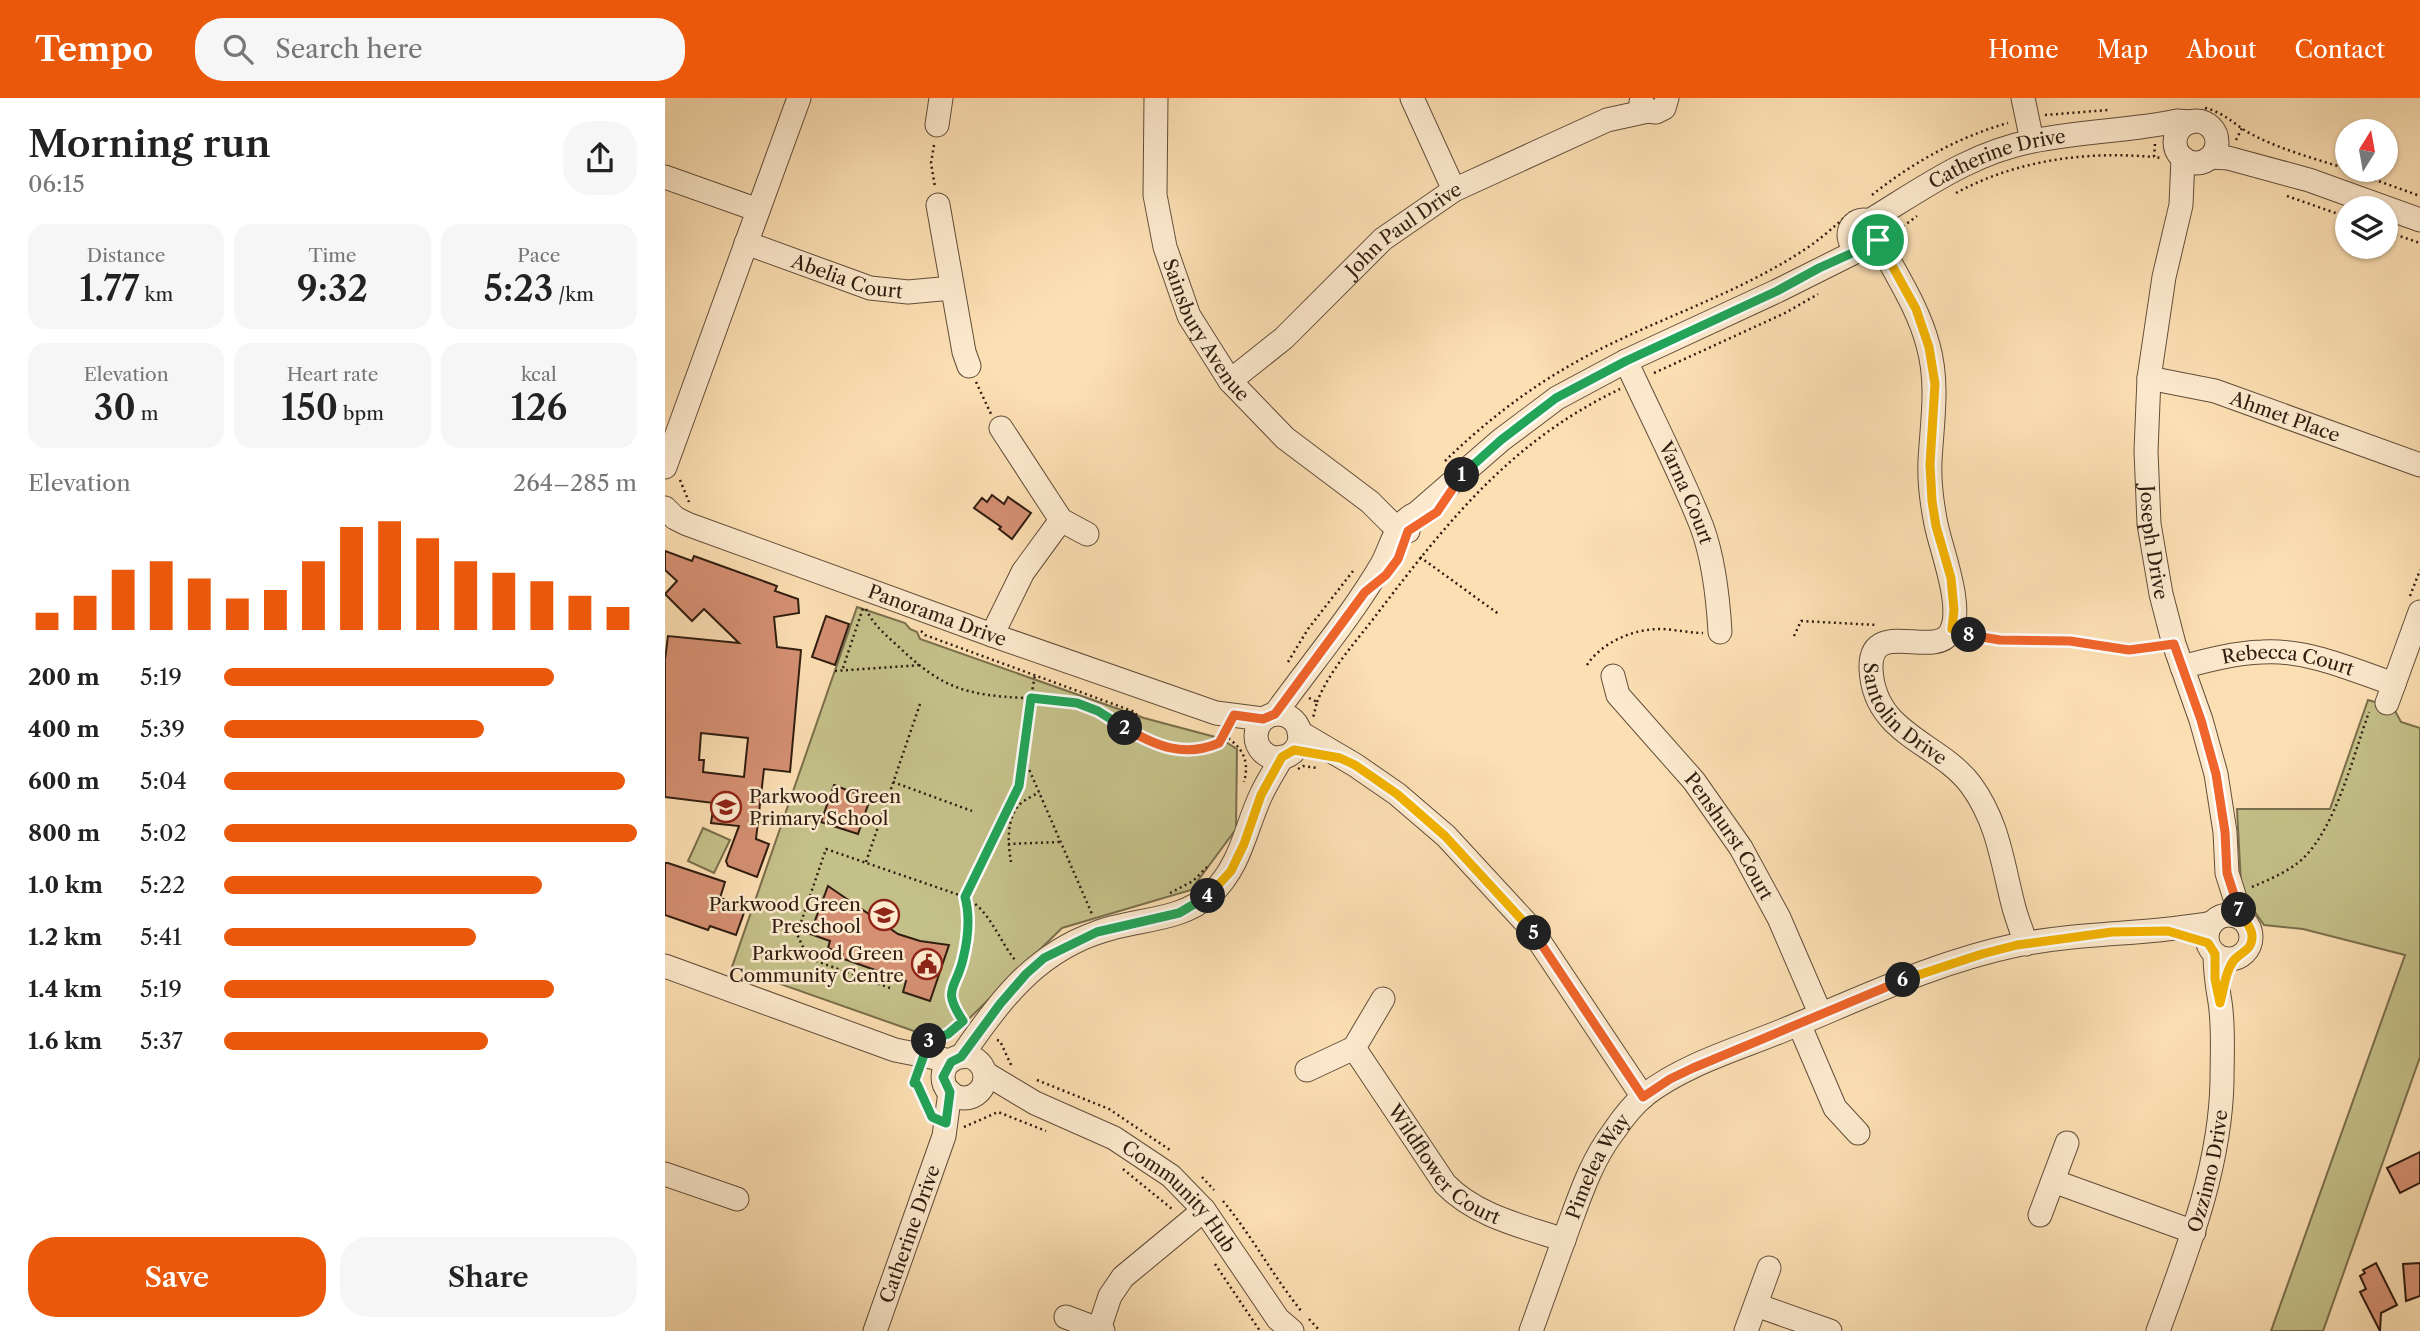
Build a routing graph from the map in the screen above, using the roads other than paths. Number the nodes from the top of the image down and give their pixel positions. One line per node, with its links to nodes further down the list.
1 (799, 98): 17 (street)
2 (941, 98): 8 (street)
3 (1156, 98): 25 (street, Sainsbury Avenue)
4 (1412, 98): 15 (street)
5 (2023, 98): 11 (street)
6 (1656, 101): 15 (street, John Paul Drive)
7 (2192, 122): 9 (street); 10 (street, Catherine Drive); 12 (street)
8 (937, 125)
9 (2214, 131): 12 (street); 14 (street, Catherine Drive)
10 (2083, 134): 11 (street, Catherine Drive); 12 (street, Catherine Drive)
11 (2032, 141): 19 (street, Catherine Drive)
12 (2192, 157): 14 (street, Catherine Drive); 24 (street, Joseph Drive)
13 (665, 177): 17 (street)
14 (2309, 180): 18 (street, Catherine Drive)
15 (1454, 190): 25 (street, John Paul Drive)
16 (938, 205): 21 (street)
17 (758, 210): 20 (street)
18 (2420, 220)
19 (1869, 241): 23 (street, Catherine Drive); 42 (street, Santolin Drive)
20 (746, 243): 21 (street, Abelia Court); 28 (street)
21 (952, 288): 22 (street)
22 (969, 366)
23 (1631, 372): 31 (street, Catherine Drive); 34 (street, Varna Court)
24 (2149, 378): 27 (street, Ahmet Place); 36 (street, Joseph Drive)
25 (1230, 382): 31 (street, Sainsbury Avenue)
26 (1000, 428): 30 (street)
27 (2420, 465)
28 (672, 473)
29 (665, 508): 35 (street, Panorama Drive)
30 (1061, 520): 32 (street); 35 (street)
31 (1402, 527): 38 (street)
32 (1087, 534)
33 (2413, 610): 36 (street, Rebecca Court)
34 (1720, 632)
35 (992, 635): 38 (street, Panorama Drive)
36 (2182, 667): 39 (street, Joseph Drive)
37 (1613, 676): 45 (street, Penshurst Court)
38 (1284, 738): 48 (street, Catherine Drive); 49 (street)
39 (2230, 882): 40 (street, Joseph Drive); 41 (street, Joseph Drive)
40 (2241, 918): 41 (street, Pimelea Way); 41 (street, Joseph Drive)
41 (2217, 939): 42 (street, Pimelea Way); 57 (street, Ozzimo Drive)
42 (2022, 945): 45 (street, Pimelea Way)
43 (667, 968): 48 (street, Community Hub)
44 (1383, 999): 46 (street)
45 (1809, 1018): 49 (street, Pimelea Way); 50 (street, Penshurst Court)
46 (1354, 1048): 47 (street); 58 (street, Wildflower Court)
47 (1307, 1070)
48 (965, 1078): 56 (street, Community Hub); 64 (street, Catherine Drive)
49 (1643, 1097): 58 (street, Pimelea Way)
50 (1859, 1133)
51 (2067, 1143): 53 (street)
52 (665, 1174): 54 (street)
53 (2053, 1181): 55 (street); 57 (street)
54 (737, 1199)
55 (2040, 1215)
56 (1196, 1217): 62 (street); 63 (street, Community Hub)
57 (2194, 1232): 68 (street, Ozzimo Drive)
58 (1564, 1240): 65 (street, Pimelea Way)
59 (1769, 1268): 60 (street)
60 (1756, 1305): 66 (street); 67 (street)
61 (1066, 1317): 62 (street)
62 (1101, 1330)
63 (1289, 1330)
64 (875, 1331)
65 (1531, 1331)
66 (1746, 1331)
67 (1830, 1331)
68 (2158, 1331)

